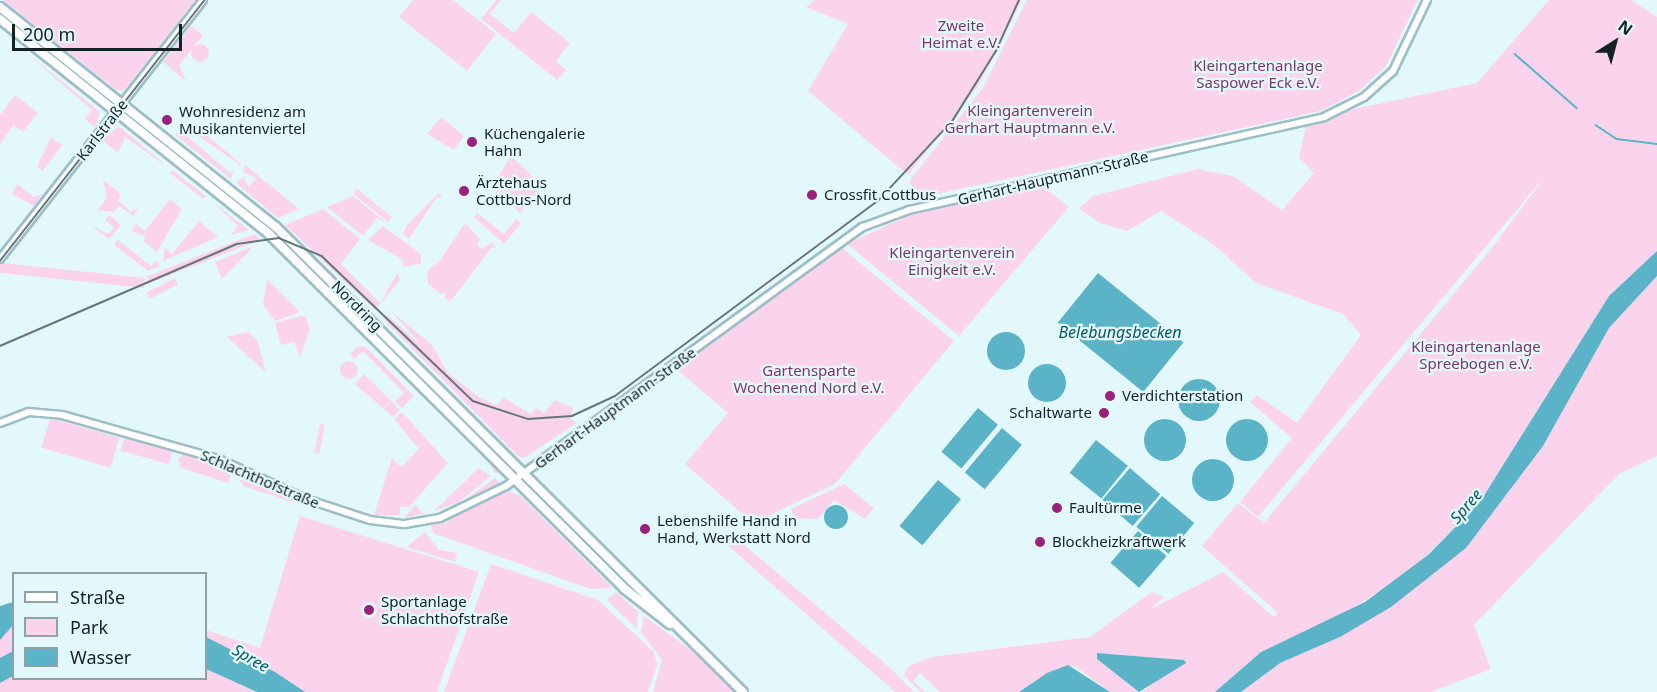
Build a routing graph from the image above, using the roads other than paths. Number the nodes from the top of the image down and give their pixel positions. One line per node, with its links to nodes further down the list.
1 (203, 0): 5 (street, Karlstraße)
2 (1427, 0): 11 (street, Gerhart-Hauptmann-Straße)
3 (0, 7): 5 (main road, Nordring)
4 (0, 19): 6 (main road, Nordring)
5 (122, 103): 6 (street, Karlstraße); 7 (main road, Nordring)
6 (116, 111): 8 (main road, Nordring); 9 (street, Karlstraße)
7 (272, 224): 8 (main road); 11 (main road, Nordring)
8 (260, 227): 12 (main road, Nordring)
9 (0, 259)
10 (0, 423): 13 (street, Schlachthofstraße)
11 (524, 473): 12 (street, Gerhart-Hauptmann-Straße); 14 (main road, Nordring)
12 (516, 479): 13 (street, Gerhart-Hauptmann-Straße); 14 (main road, Nordring)
13 (424, 522)
14 (686, 635): 15 (main road, Nordring)
15 (743, 692)

